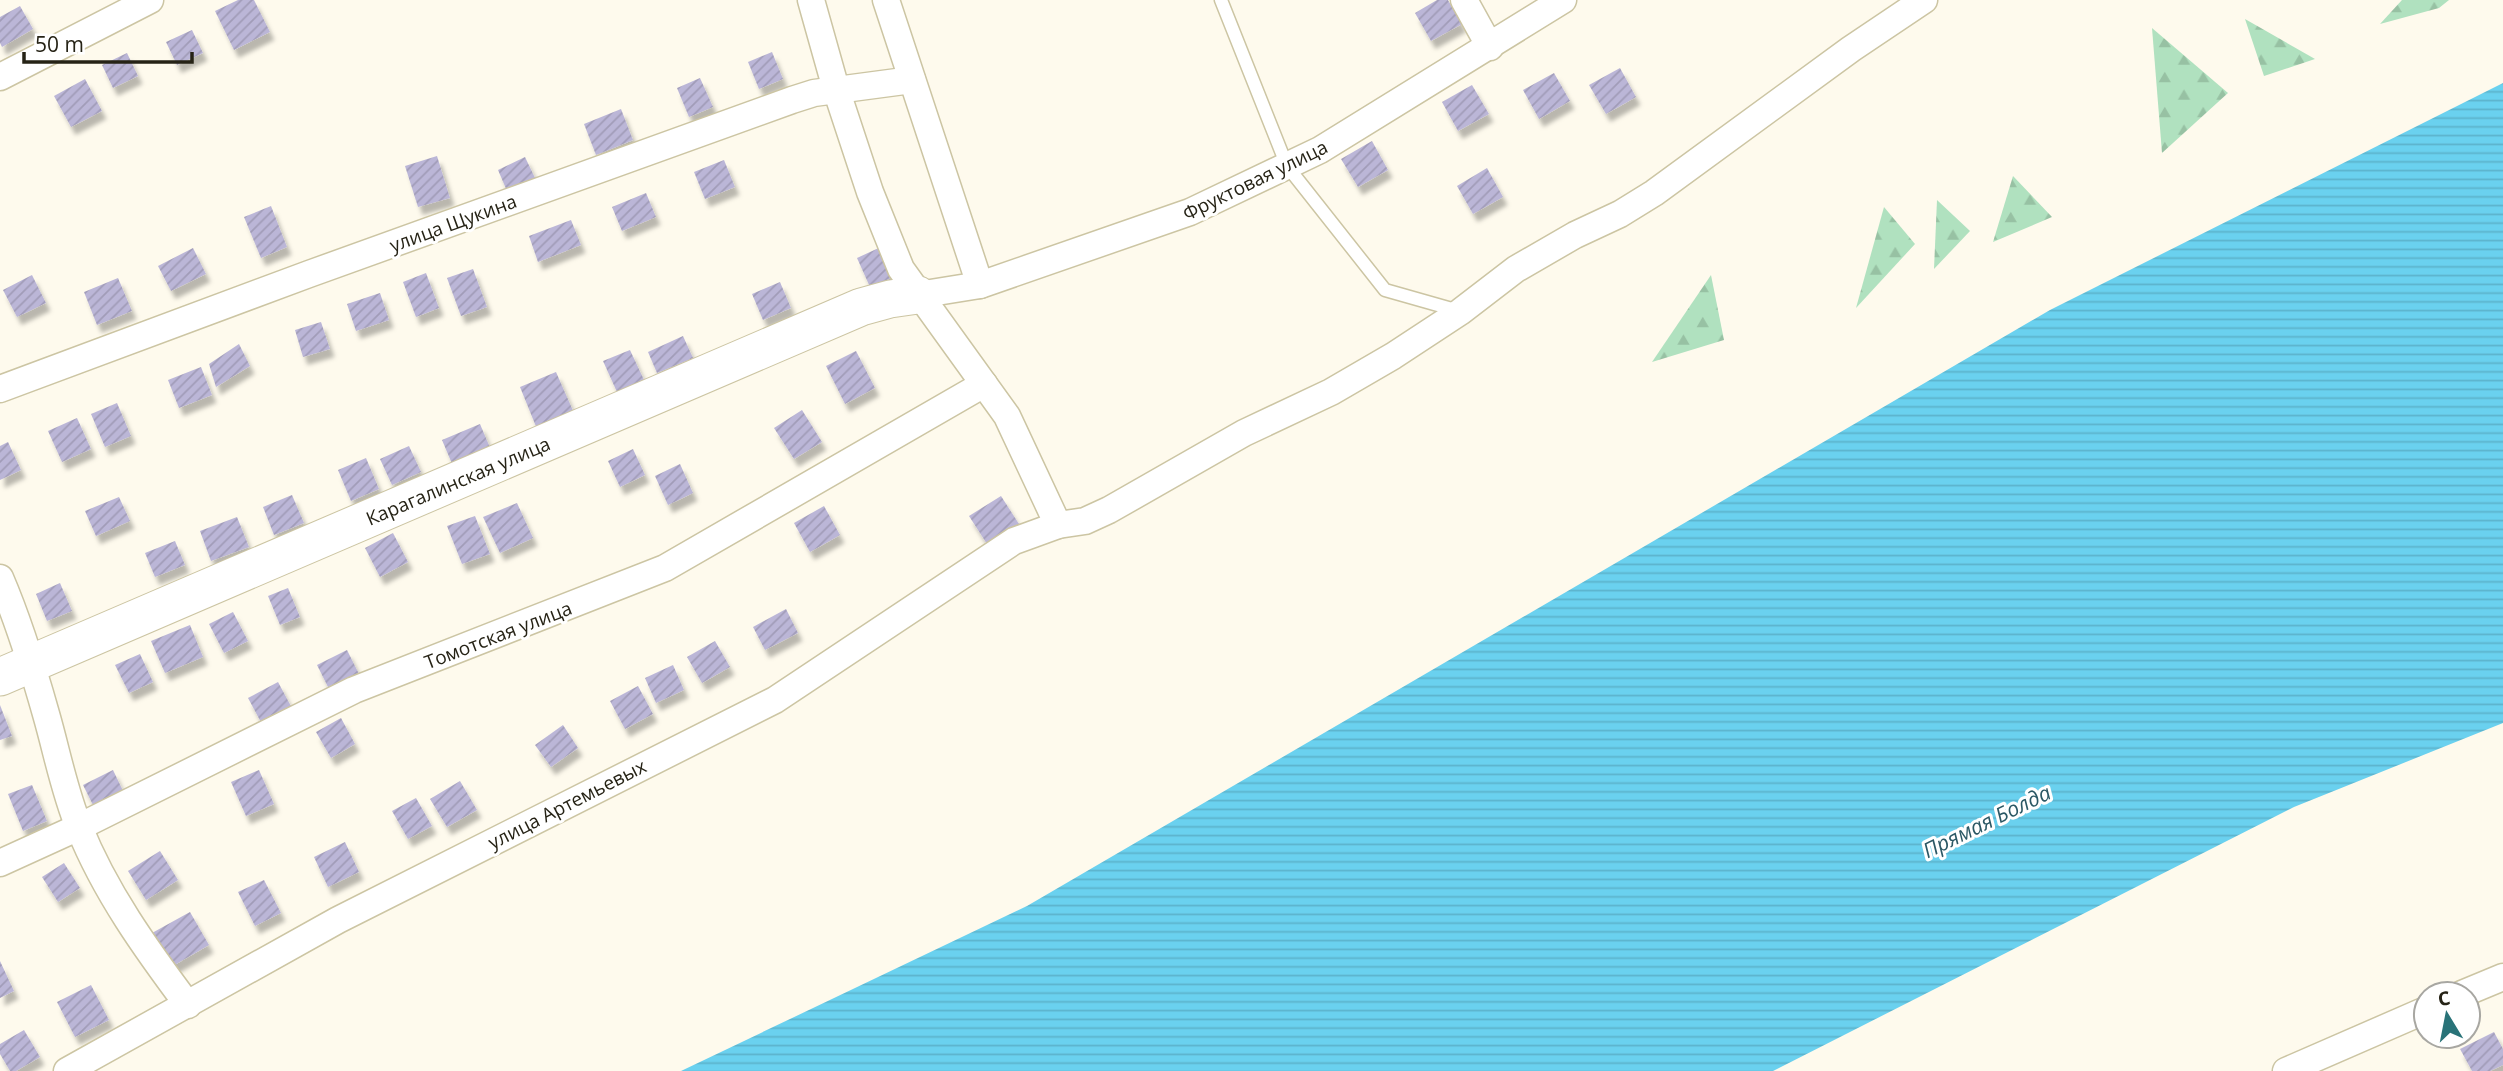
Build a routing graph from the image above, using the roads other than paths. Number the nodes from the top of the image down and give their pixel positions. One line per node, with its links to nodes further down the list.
1 (150, 0): 9 (street)
2 (811, 0): 11 (street)
3 (886, 0): 10 (street)
4 (1221, 0): 12 (lane)
5 (1464, 0): 8 (street)
6 (1563, 0): 8 (street, Фруктовая улица)
7 (1924, 0): 15 (street, улица Артемьевых)
8 (1490, 47): 12 (street, Фруктовая улица)
9 (0, 77)
10 (912, 80): 11 (street, улица Щукина); 13 (street)
11 (836, 89): 14 (street); 17 (street, улица Щукина)
12 (1287, 166): 13 (street, Фруктовая улица); 15 (lane)
13 (981, 285): 14 (street, Фруктовая улица)
14 (918, 295): 16 (street); 20 (street, Карагалинская улица)
15 (1460, 312): 18 (street, улица Артемьевых)
16 (984, 384): 18 (street); 21 (street, Томотская улица)
17 (0, 389)
18 (1058, 525): 25 (street, улица Артемьевых)
19 (0, 578): 20 (street)
20 (16, 671): 21 (street)
21 (79, 827): 22 (street, Томотская улица); 25 (street)
22 (0, 863)
23 (2503, 976): 24 (street)
24 (2482, 985)
25 (188, 1004): 27 (street, улица Артемьевых)
26 (2412, 1016): 28 (street)
27 (67, 1071)
28 (2286, 1071)

